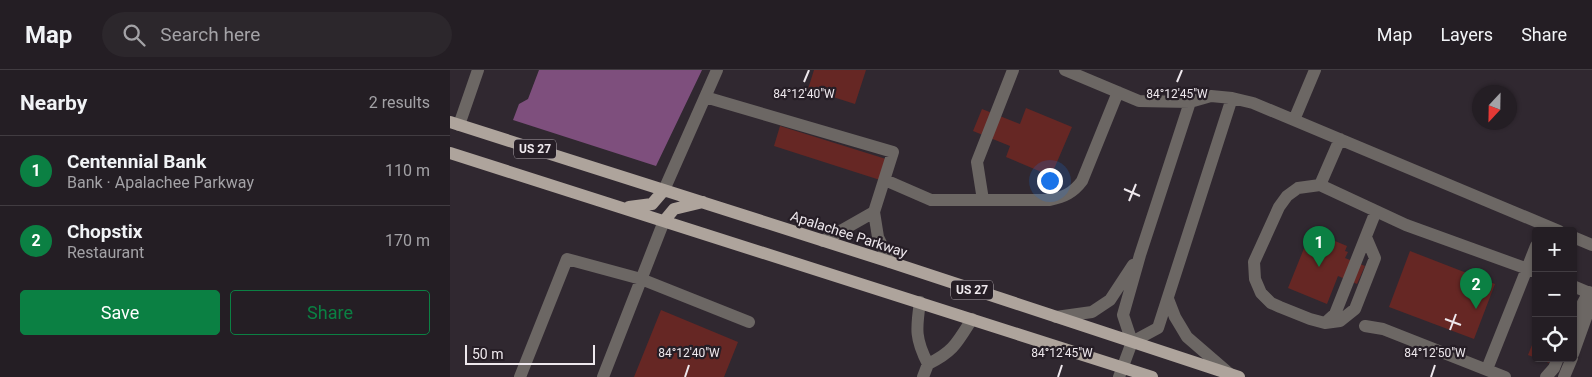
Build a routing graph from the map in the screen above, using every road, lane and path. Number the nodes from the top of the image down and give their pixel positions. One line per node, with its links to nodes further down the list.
1 (478, 70): 11 (street)
2 (717, 70): 7 (street)
3 (1013, 70): 17 (street)
4 (1065, 70): 6 (street)
5 (1315, 70): 10 (street)
6 (1118, 92): 9 (street); 17 (street)
7 (705, 97): 14 (street); 16 (street)
8 (1232, 98): 9 (street); 10 (street); 33 (street)
9 (1190, 102): 27 (street)
10 (1294, 120): 12 (street)
11 (454, 123): 16 (main road, Apalachee Parkway / US 27)
12 (1340, 139): 15 (street); 23 (street)
13 (450, 153): 19 (main road, US 27)
14 (885, 180): 17 (street); 20 (street)
15 (1320, 185): 21 (street); 21 (street)
16 (664, 190): 18 (main road, Apalachee Parkway / US 27); 19 (main road)
17 (982, 200)
18 (703, 202): 22 (main road); 25 (main road, Apalachee Parkway / US 27)
19 (624, 208): 22 (main road, US 27)
20 (874, 212): 25 (street); 28 (street)
21 (1376, 212): 29 (street)
22 (664, 220): 30 (street); 34 (main road, US 27)
23 (1541, 227)
24 (1577, 238): 26 (street)
25 (823, 241): 28 (main road, Apalachee Parkway / US 27)
26 (1592, 244)
27 (1140, 255): 35 (street); 41 (street)
28 (890, 262): 35 (main road, Apalachee Parkway / US 27)
29 (1531, 270): 45 (street)
30 (642, 279): 38 (street); 48 (street); 49 (street)
31 (1577, 288): 32 (street)
32 (1591, 296): 36 (street); 40 (street)
33 (1168, 299): 41 (street); 47 (street)
34 (920, 302): 37 (main road, US 27); 44 (street)
35 (1055, 317): 41 (main road, Apalachee Parkway / US 27)
36 (1576, 317)
37 (972, 319): 44 (street); 46 (main road, US 27)
38 (749, 322)
39 (1365, 326): 45 (street)
40 (1577, 341)
41 (1132, 342): 46 (street); 47 (main road, Apalachee Parkway / US 27)
42 (1556, 362): 54 (street)
43 (1570, 362): 55 (street)
44 (928, 364): 50 (street)
45 (1488, 369): 52 (street); 53 (street)
46 (1121, 372): 51 (main road, US 27)
47 (1235, 376)
48 (520, 377)
49 (603, 377)
50 (923, 377)
51 (1152, 377)
52 (1505, 377)
53 (1515, 377)
54 (1546, 377)
55 (1564, 377)

